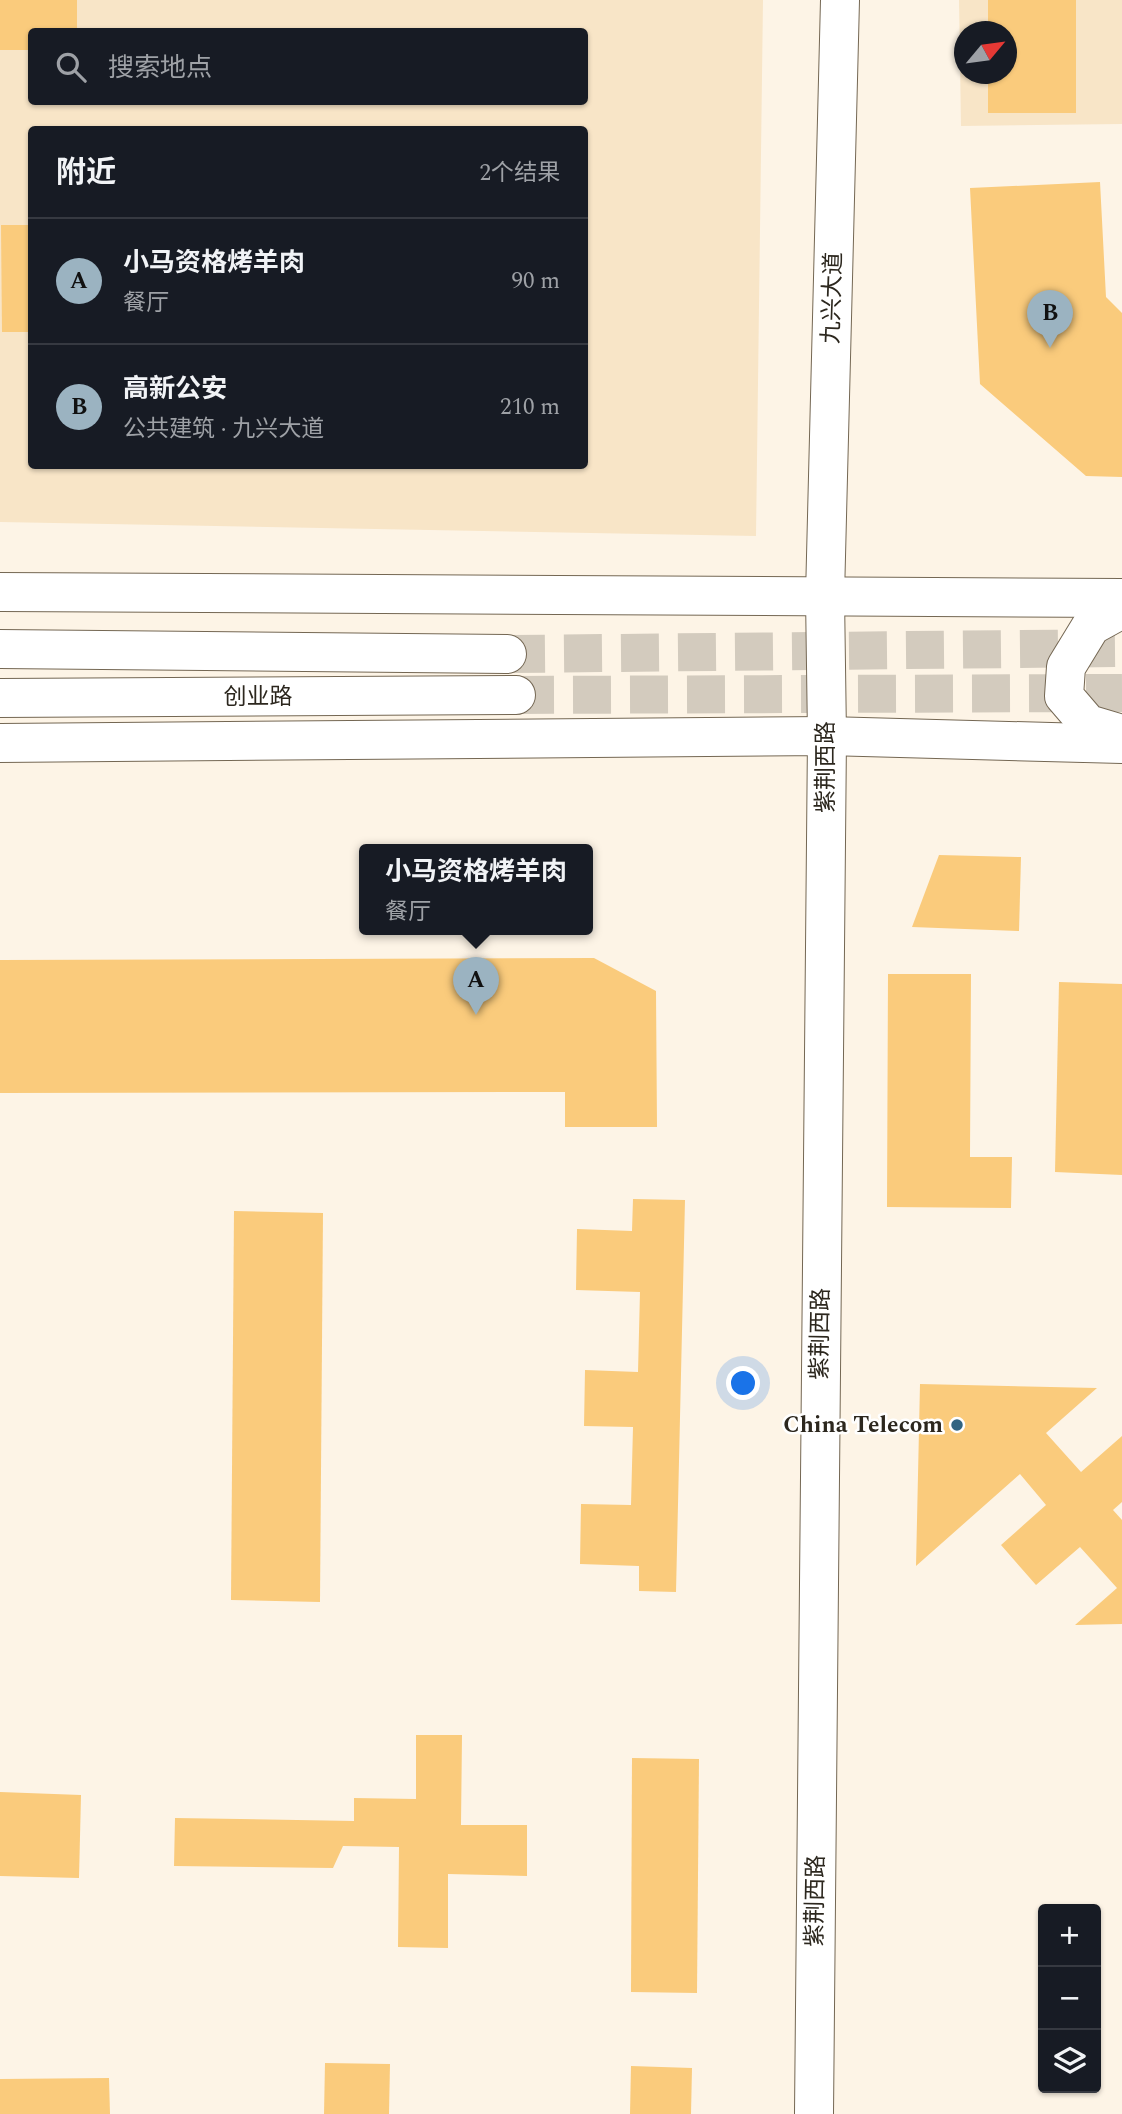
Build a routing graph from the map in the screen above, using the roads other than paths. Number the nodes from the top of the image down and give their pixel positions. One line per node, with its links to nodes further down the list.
1 (840, 0): 3 (street, 九兴大道)
2 (0, 592): 3 (street)
3 (825, 596): 4 (street); 11 (street, 紫荆西路)
4 (1122, 598)
5 (1122, 609): 10 (street)
6 (0, 649): 7 (street, 创业路)
7 (507, 654)
8 (516, 695): 9 (street, 创业路)
9 (0, 698)
10 (1122, 734)
11 (827, 737): 12 (street); 13 (street); 14 (street, 紫荆西路)
12 (0, 743)
13 (1122, 744)
14 (814, 2114)

